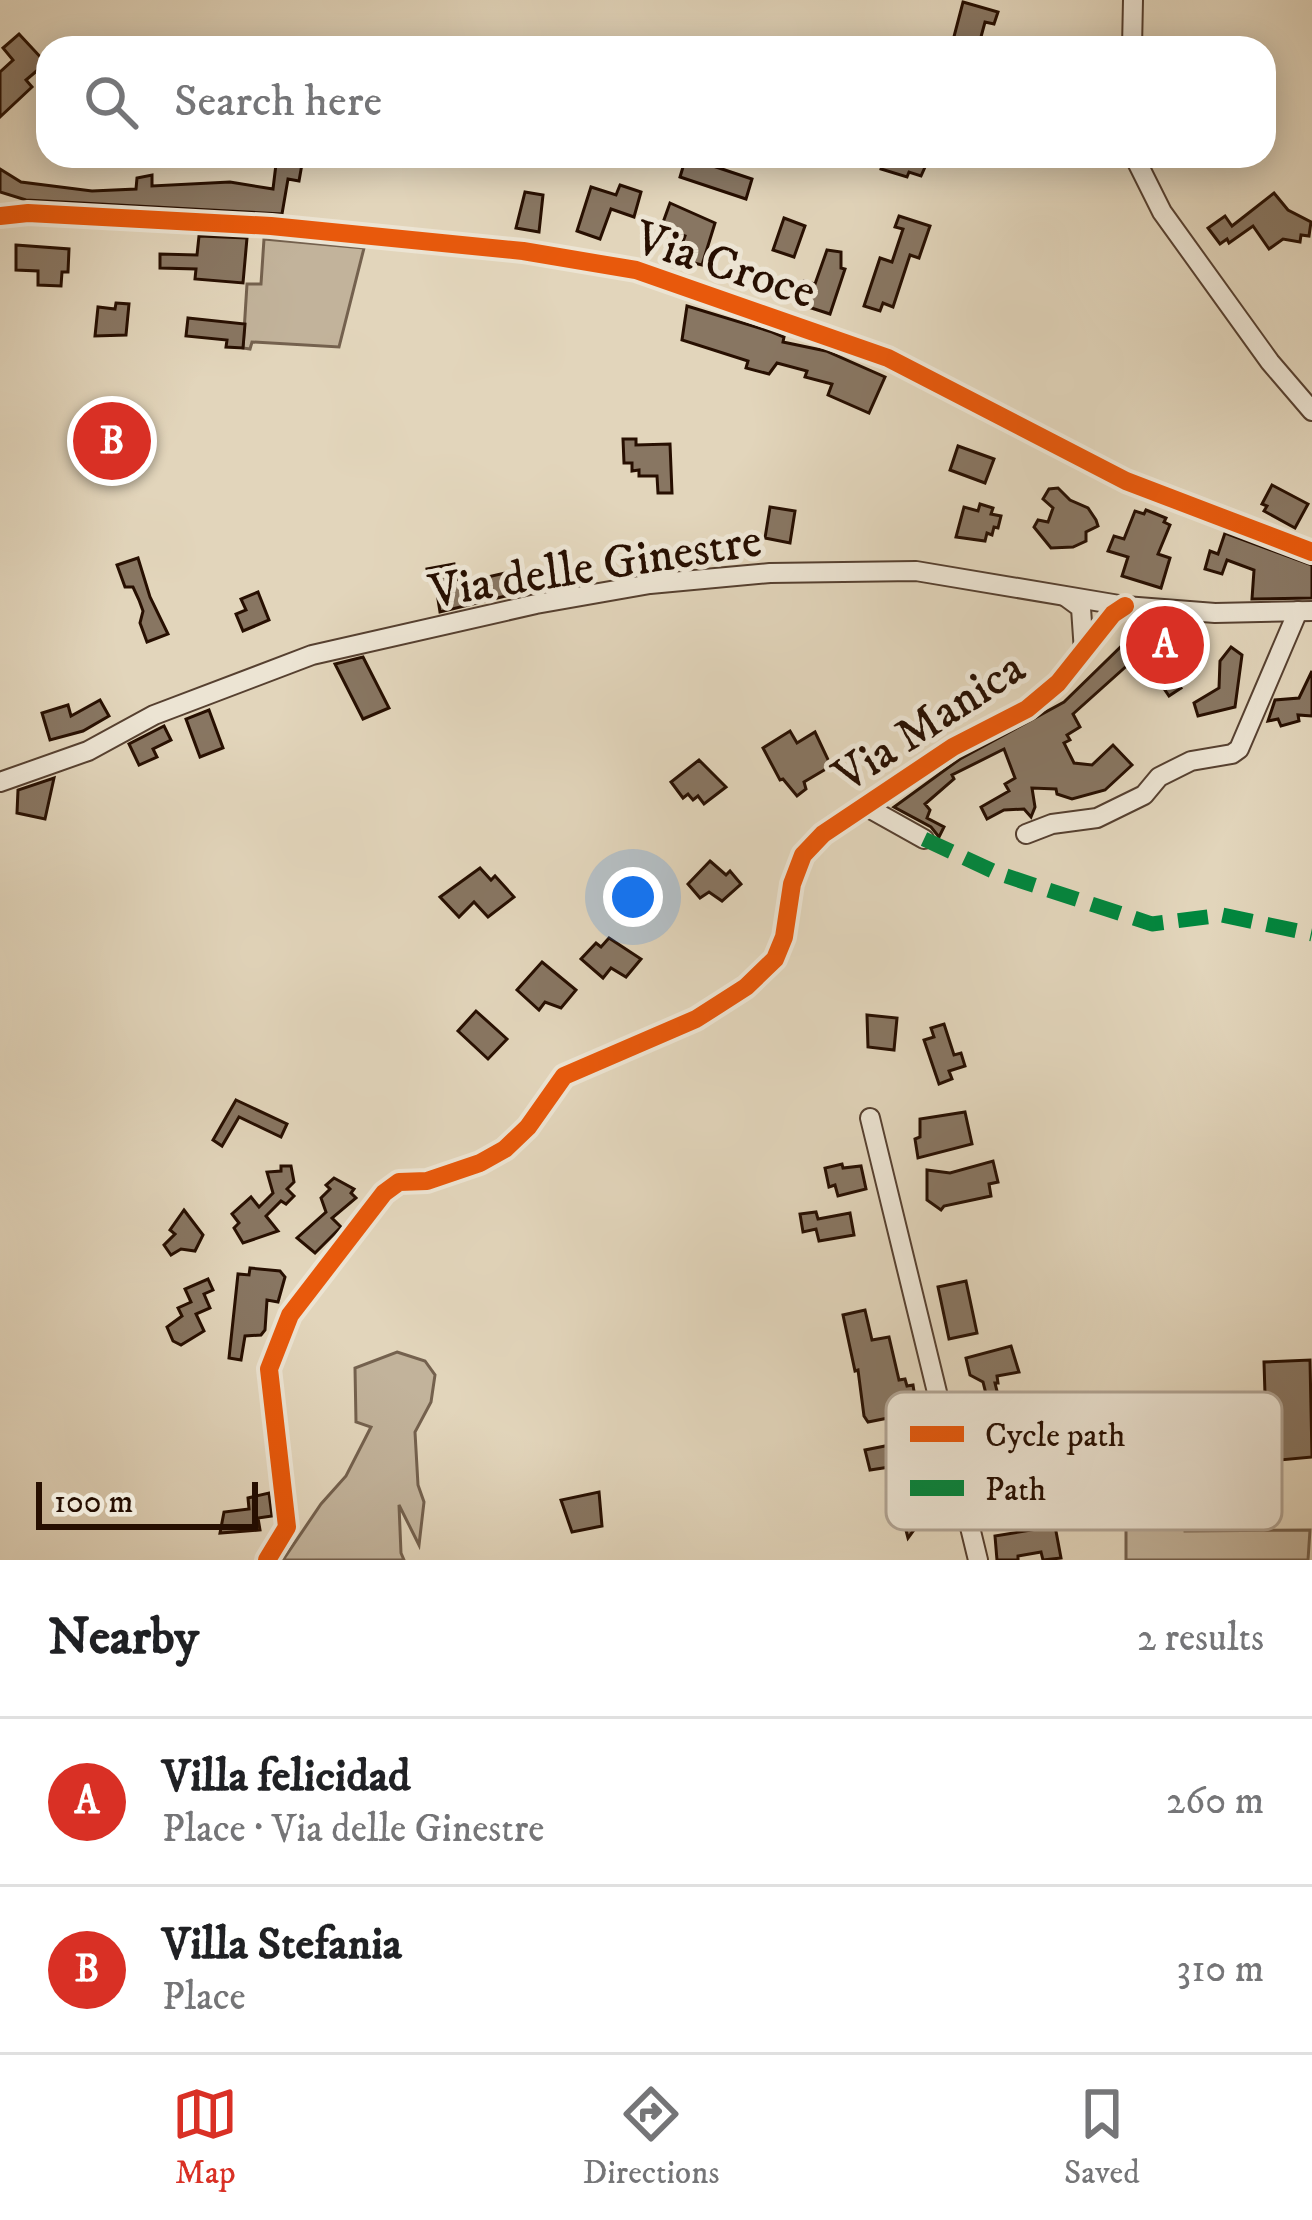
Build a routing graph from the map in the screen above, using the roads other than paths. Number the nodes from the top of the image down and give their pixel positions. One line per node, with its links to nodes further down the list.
1 (1133, 0): 2 (street)
2 (1132, 36)
3 (1140, 168): 7 (street)
4 (0, 203): 5 (street)
5 (28, 213): 6 (street, Via Croce); 8 (street, Via Croce)
6 (0, 215)
7 (1312, 411)
8 (1312, 552)
9 (1062, 594): 10 (street, Via delle Ginestre); 12 (street, Via Manica); 13 (street, Via delle Ginestre)
10 (1126, 606): 11 (street, Via delle Ginestre); 12 (street, Via Manica)
11 (1305, 611): 15 (street, Via delle Ginestre)
12 (1084, 654): 14 (street, Via Manica)
13 (0, 782)
14 (865, 806): 16 (street, Via Manica); 20 (street, Via Manica)
15 (1027, 834)
16 (925, 839)
17 (870, 1118): 18 (street)
18 (937, 1392)
19 (971, 1530): 21 (street)
20 (267, 1560)
21 (978, 1560)

